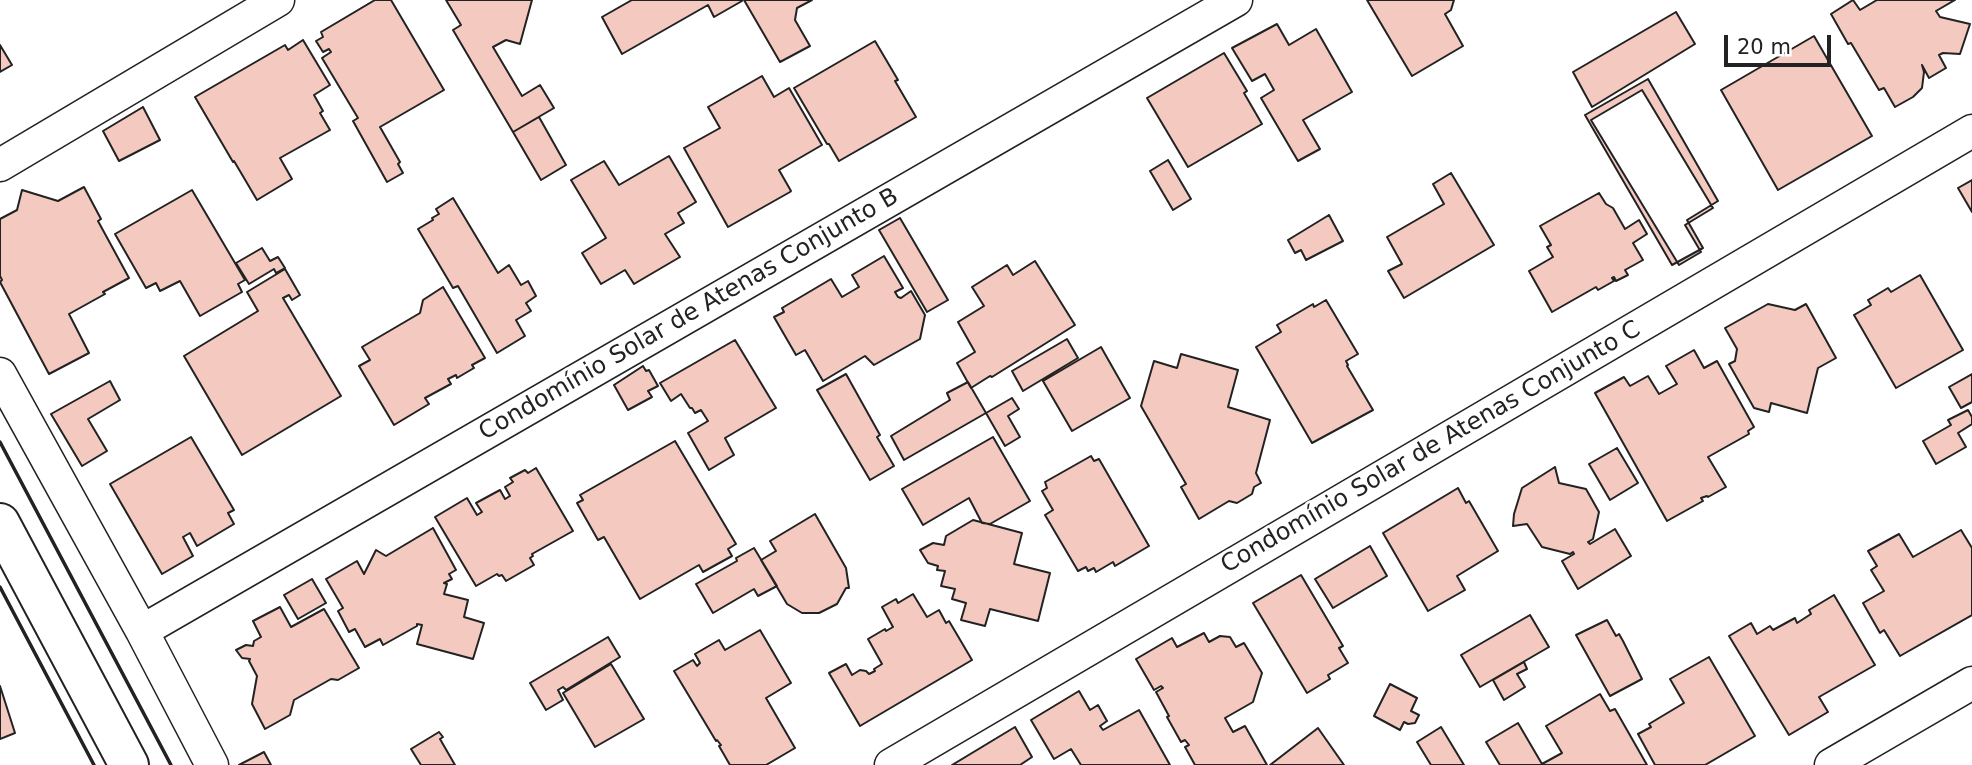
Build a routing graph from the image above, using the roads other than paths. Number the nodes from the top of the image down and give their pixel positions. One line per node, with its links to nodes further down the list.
1 (278, 0): 4 (street)
2 (1236, 0): 7 (street, Condomínio Solar de Atenas Conjunto B)
3 (1972, 131): 11 (street, Condomínio Solar de Atenas Conjunto C)
4 (0, 165)
5 (0, 374): 7 (street)
6 (0, 523): 9 (street)
7 (142, 631): 10 (street)
8 (1972, 683): 12 (street)
9 (129, 765)
10 (212, 765)
11 (891, 765)
12 (1831, 765)

